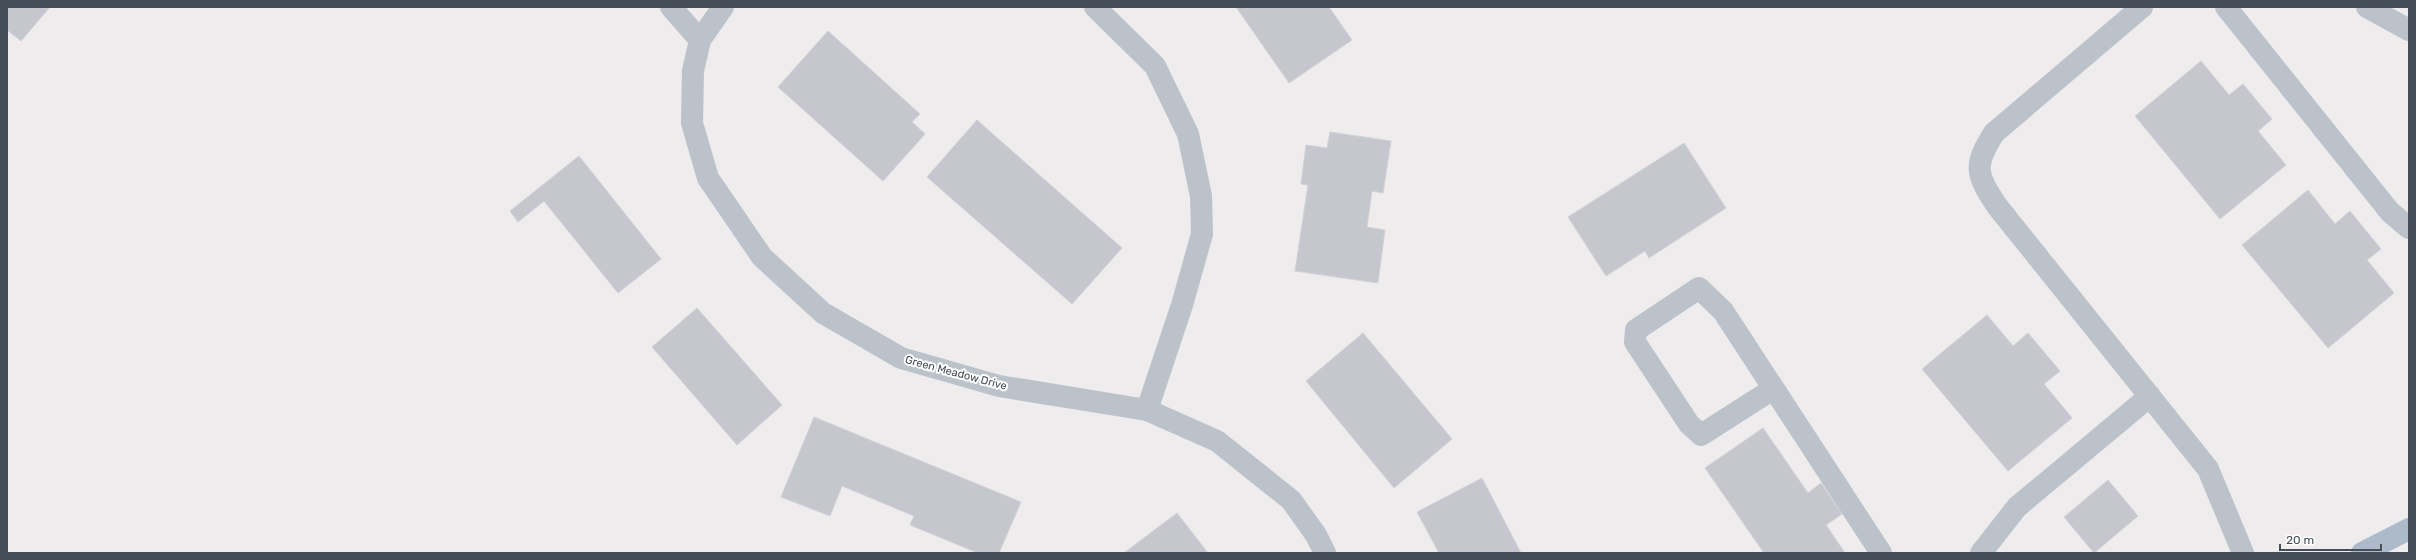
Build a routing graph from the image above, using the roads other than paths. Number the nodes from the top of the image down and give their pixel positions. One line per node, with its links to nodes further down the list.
1 (671, 7): 8 (street)
2 (723, 7): 8 (street, Green Meadow Drive)
3 (1096, 7): 12 (street)
4 (2142, 7): 11 (street)
5 (2226, 7): 9 (street)
6 (2367, 7): 7 (street)
7 (2409, 30)
8 (700, 40): 12 (street, Green Meadow Drive)
9 (2409, 228)
10 (1773, 389): 10 (street); 15 (street)
11 (2150, 396): 16 (street); 17 (street)
12 (1147, 410): 14 (street, Green Meadow Drive)
13 (2409, 529): 18 (main road)
14 (1325, 553)
15 (1881, 553)
16 (1981, 553)
17 (2243, 553)
18 (2362, 553)

